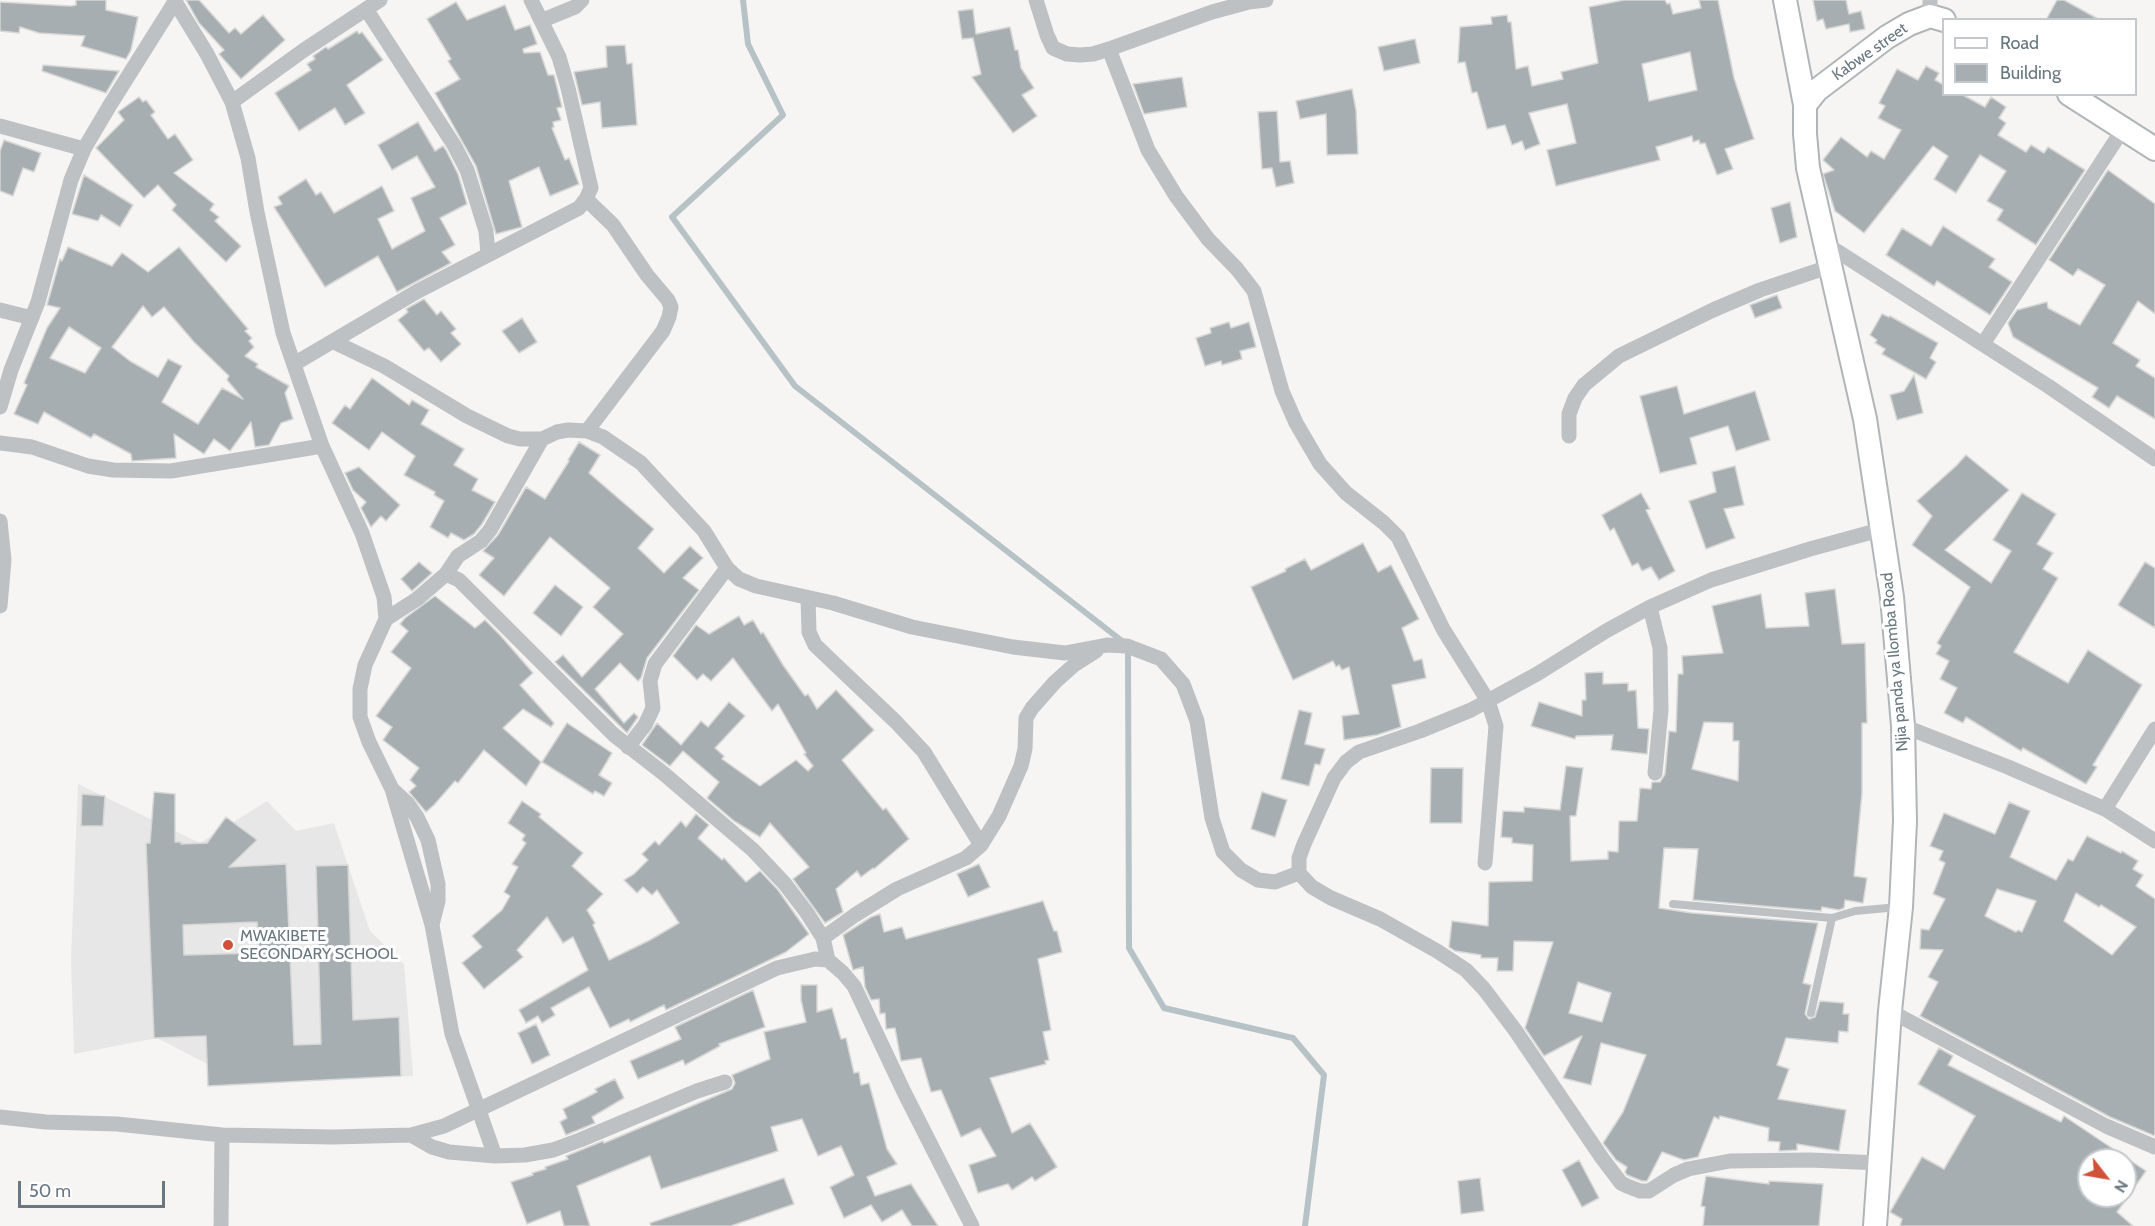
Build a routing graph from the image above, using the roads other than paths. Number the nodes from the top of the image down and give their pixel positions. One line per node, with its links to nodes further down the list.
1 (380, 0): 8 (street)
2 (531, 0): 10 (street)
3 (582, 0): 10 (street)
4 (1036, 0): 11 (street)
5 (1266, 0): 11 (street)
6 (1785, 0): 14 (main road, Njia panda ya Ilomba Road)
7 (175, 1): 13 (street); 17 (street)
8 (366, 9): 13 (street); 20 (street)
9 (1934, 12): 14 (main road, Kabwe street)
10 (543, 20): 19 (street)
11 (1109, 49): 43 (street)
12 (2072, 96): 16 (main road)
13 (232, 102): 26 (street)
14 (1805, 105): 21 (main road, Njia panda ya Ilomba Road)
15 (0, 126): 17 (street)
16 (2123, 129): 18 (main road); 25 (street)
17 (84, 149): 23 (street)
18 (2155, 149)
19 (586, 200): 20 (street); 28 (street)
20 (488, 254): 24 (street)
21 (1828, 255): 25 (street); 29 (street); 35 (main road, Njia panda ya Ilomba Road)
22 (0, 310): 23 (street)
23 (32, 318): 27 (street)
24 (334, 342): 26 (street); 30 (street)
25 (1983, 344): 33 (street)
26 (294, 364): 32 (street)
27 (0, 407)
28 (587, 431): 30 (street); 36 (street)
29 (1569, 436)
30 (542, 439): 37 (street)
31 (0, 443): 32 (street)
32 (322, 446): 41 (street)
33 (2155, 459)
34 (0, 521): 39 (street)
35 (1883, 529): 40 (street); 44 (main road, Njia panda ya Ilomba Road)
36 (727, 568): 38 (street); 46 (street)
37 (446, 574): 41 (street); 46 (street)
38 (808, 598): 42 (street); 50 (street)
39 (0, 606)
40 (1650, 607): 43 (street); 47 (street)
41 (386, 619): 61 (street)
42 (1107, 645): 50 (street); 52 (street)
43 (1488, 701): 51 (street); 52 (street)
44 (1903, 726): 48 (street); 54 (main road, Njia panda ya Ilomba Road)
45 (2155, 729): 48 (street)
46 (628, 747): 56 (street)
47 (1655, 773)
48 (2105, 809): 49 (street)
49 (2155, 841)
50 (981, 845): 56 (street)
51 (1485, 863)
52 (1299, 873): 67 (street)
53 (1673, 904): 55 (lane)
54 (1901, 907): 55 (lane); 58 (main road, Njia panda ya Ilomba Road)
55 (1832, 918): 59 (lane)
56 (823, 938): 57 (street)
57 (828, 960): 61 (street); 69 (street)
58 (1890, 1011): 65 (street); 67 (main road, Njia panda ya Ilomba Road)
59 (1810, 1013)
60 (725, 1082): 66 (street)
61 (479, 1109): 64 (street); 66 (street)
62 (0, 1117): 63 (street)
63 (222, 1135): 64 (street); 68 (street)
64 (411, 1135): 66 (street)
65 (2155, 1147)
66 (495, 1156)
67 (1880, 1163): 70 (main road, Njia panda ya Ilomba Road)
68 (221, 1226)
69 (972, 1226)
70 (1875, 1226)

